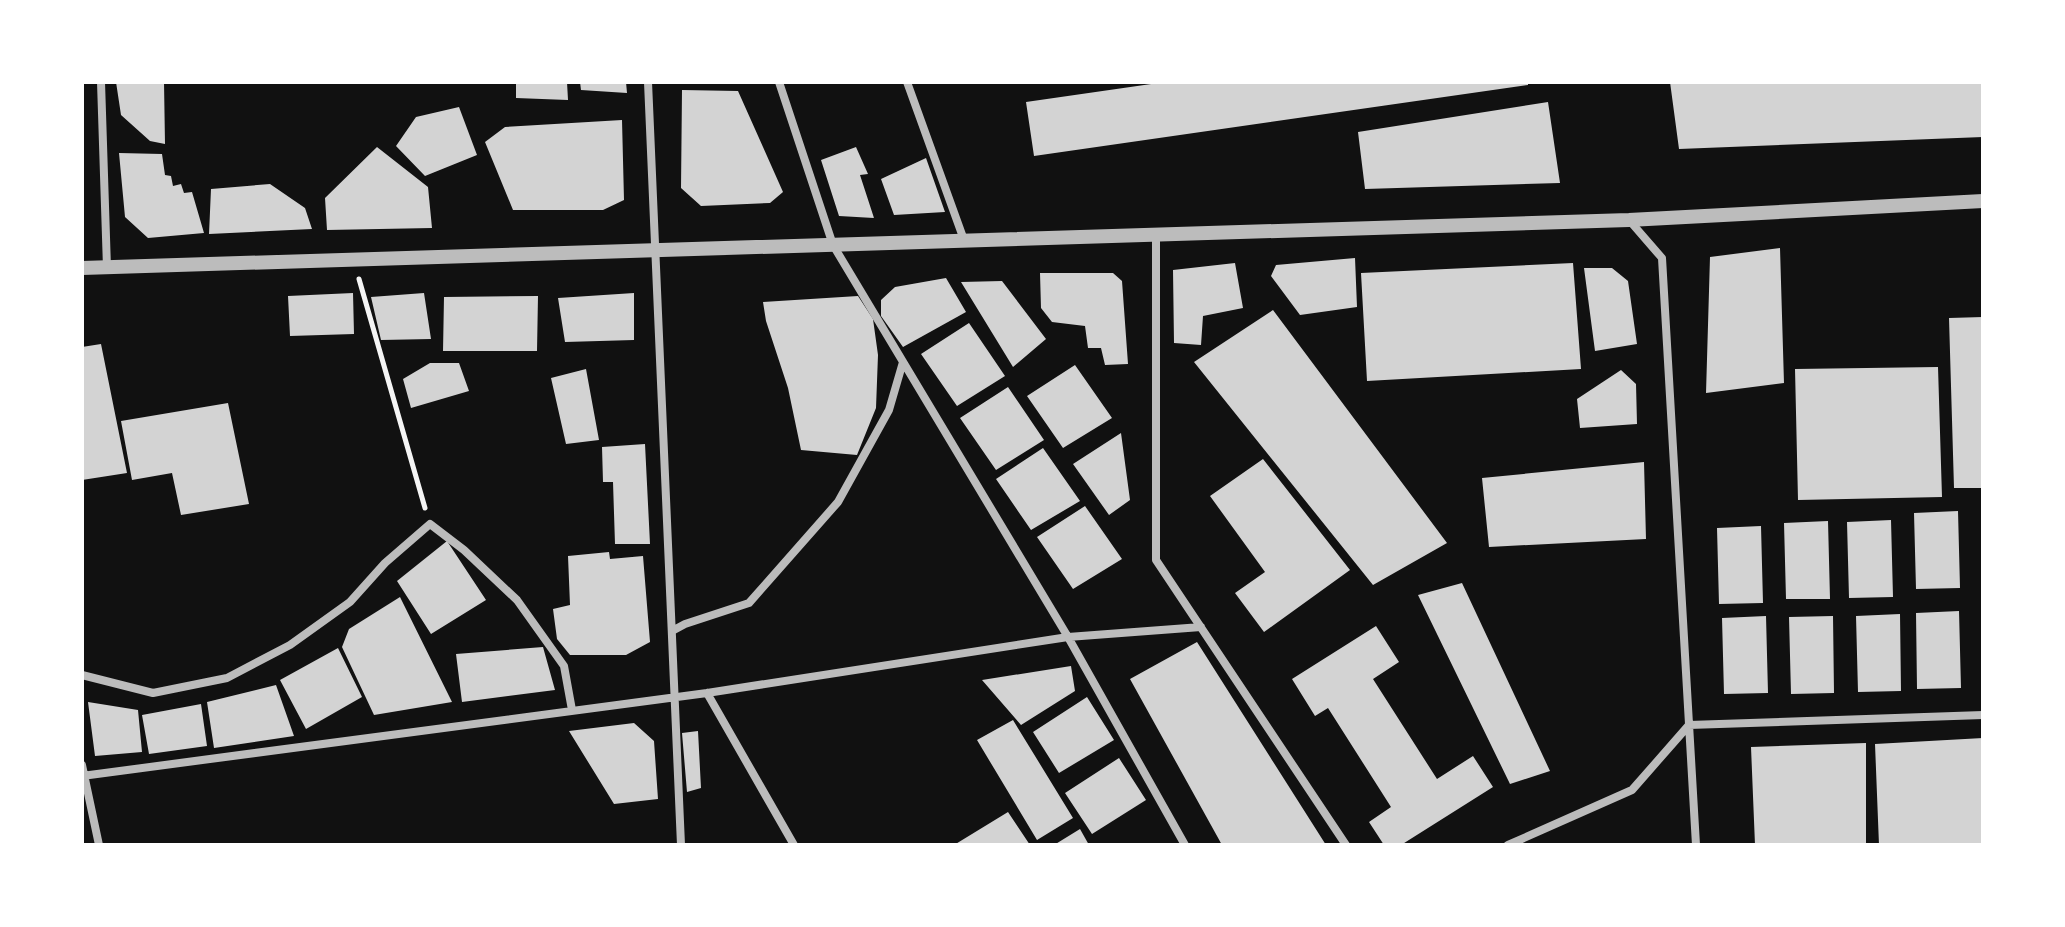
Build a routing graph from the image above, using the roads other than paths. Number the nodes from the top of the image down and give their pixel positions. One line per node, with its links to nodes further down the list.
1 (101, 82): 12 (street)
2 (648, 82): 10 (street)
3 (779, 82): 9 (street)
4 (907, 82): 8 (street)
5 (1983, 201): 6 (street)
6 (1629, 220): 7 (street); 22 (street)
7 (1156, 235): 8 (street); 14 (street)
8 (964, 240): 9 (street)
9 (833, 245): 10 (street); 13 (street)
10 (653, 250): 12 (street); 15 (street)
11 (82, 268): 12 (street)
12 (107, 268)
13 (903, 362): 15 (street); 16 (street)
14 (1201, 627): 16 (street); 29 (street)
15 (672, 631): 19 (street)
16 (1068, 637): 18 (street); 28 (street)
17 (82, 675): 20 (street)
18 (707, 693): 19 (street); 27 (street)
19 (675, 697): 20 (street); 26 (street)
20 (572, 710): 24 (street)
21 (1983, 715): 22 (street)
22 (1689, 725): 30 (street); 31 (street)
23 (82, 765): 24 (street)
24 (83, 776): 25 (street)
25 (99, 845)
26 (681, 845)
27 (794, 845)
28 (1185, 845)
29 (1346, 845)
30 (1508, 845)
31 (1696, 845)

